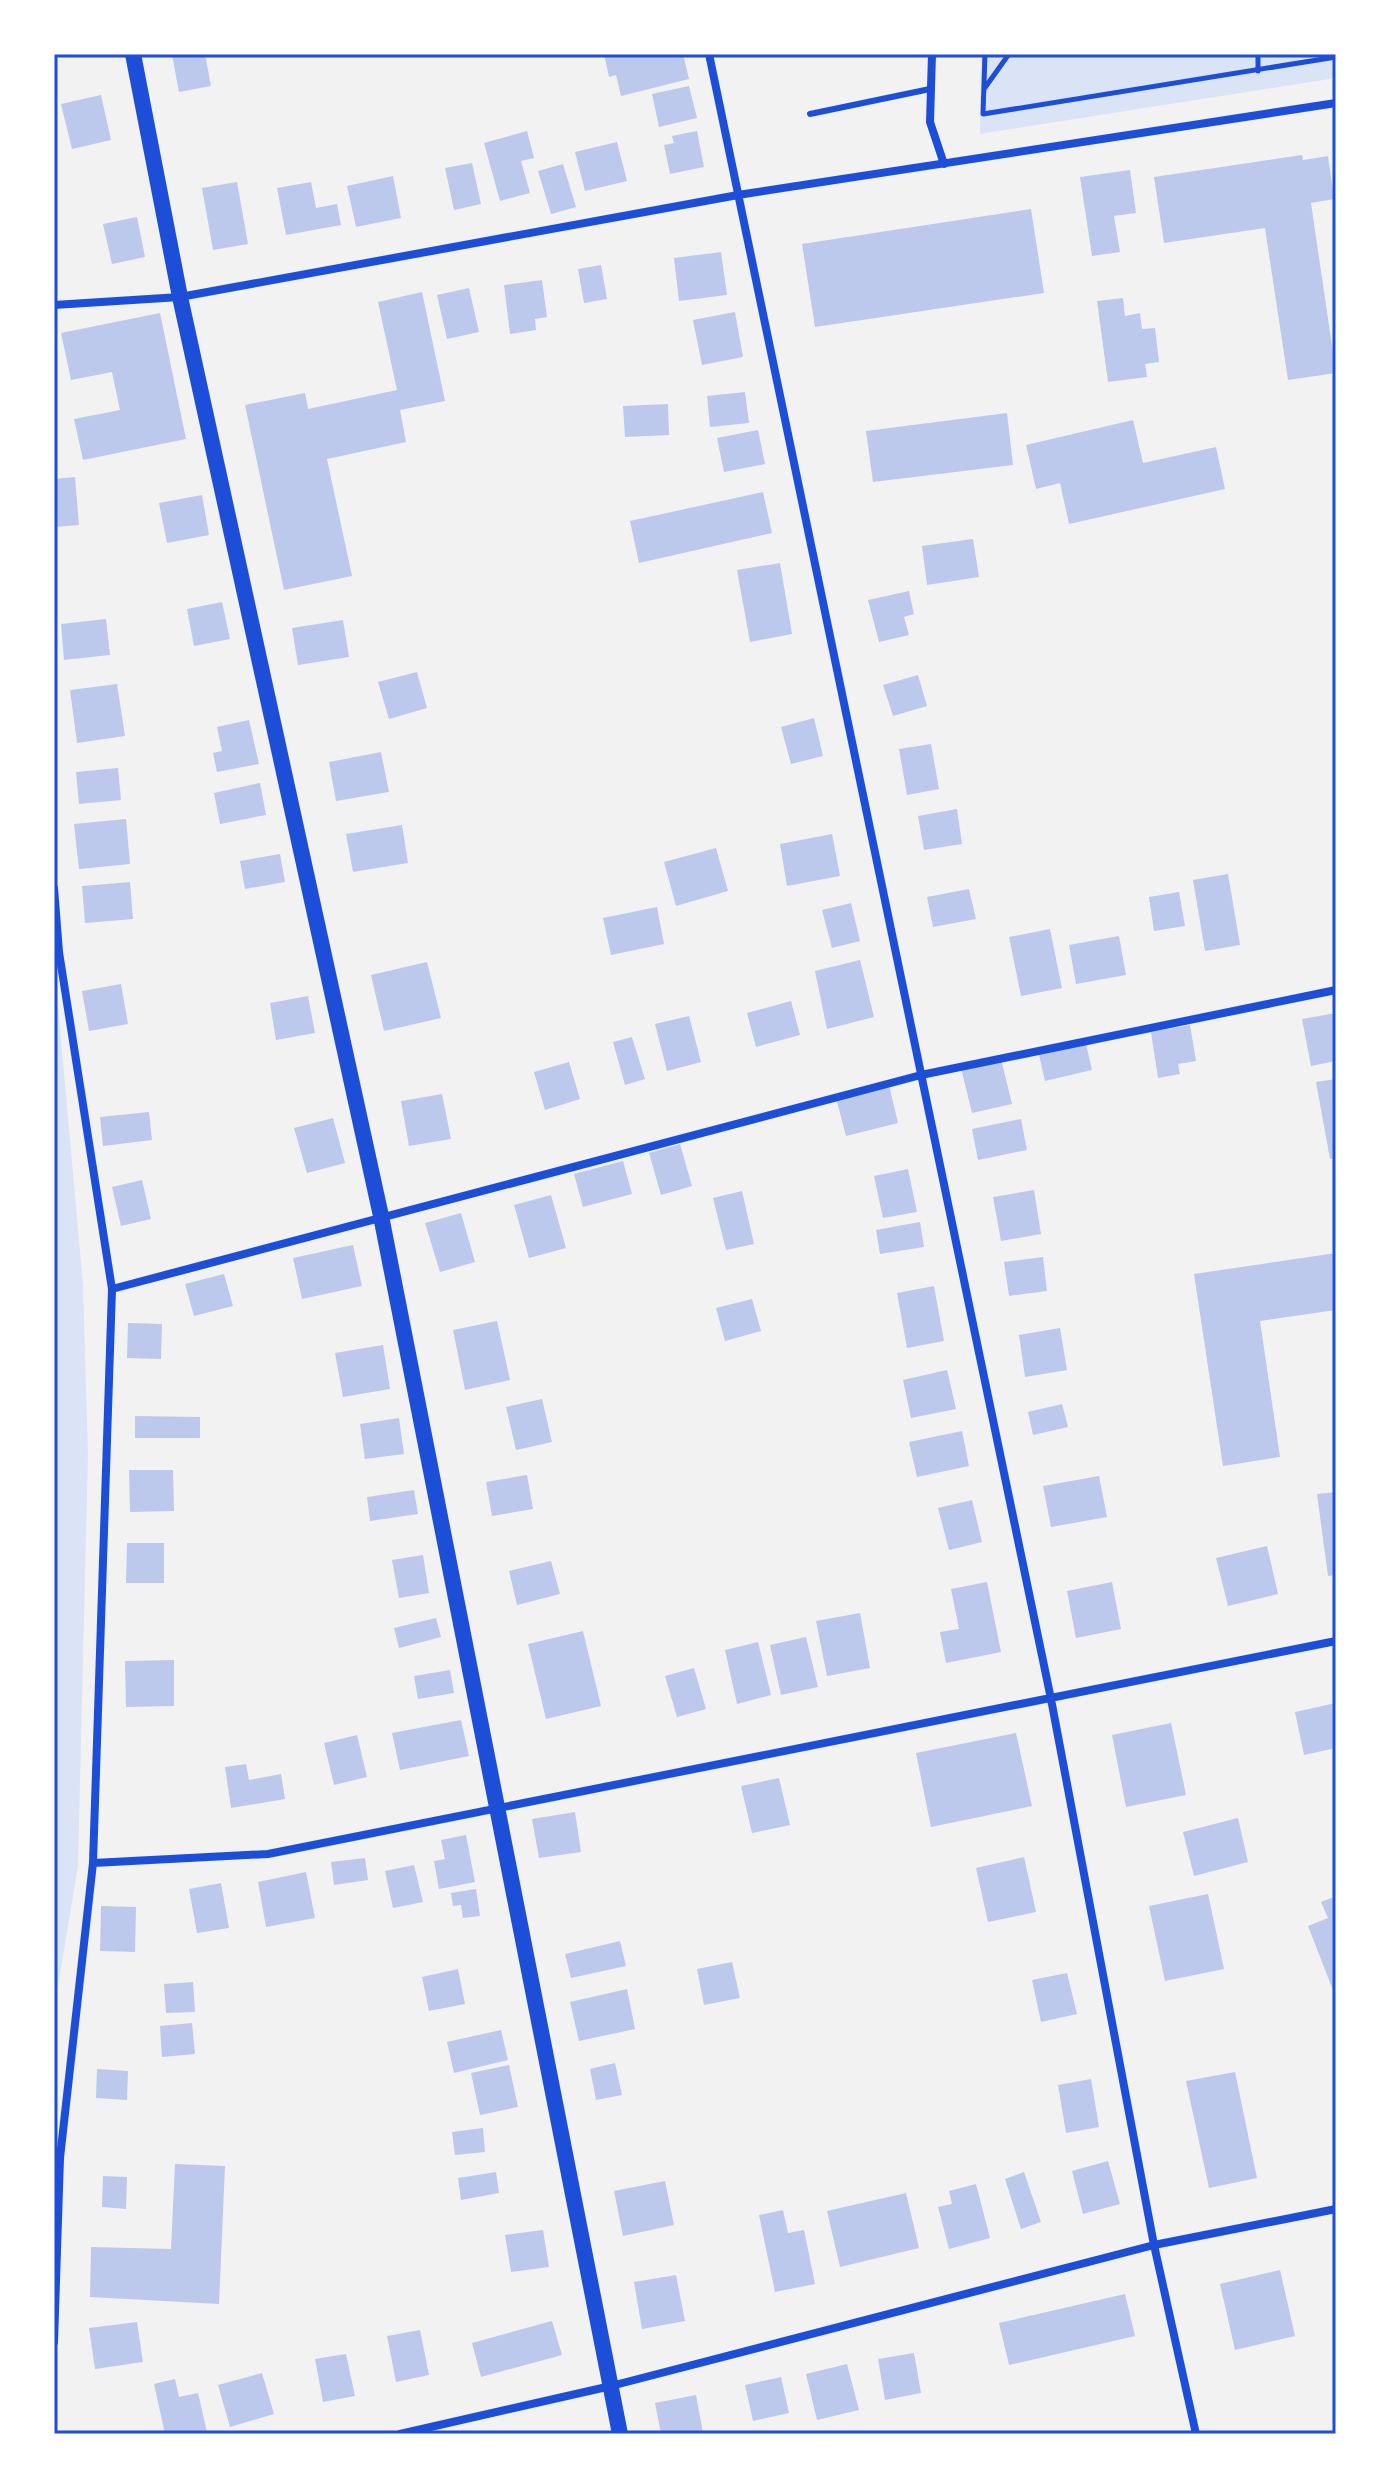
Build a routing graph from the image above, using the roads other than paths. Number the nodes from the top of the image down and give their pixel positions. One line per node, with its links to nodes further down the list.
1 (133, 54): 9 (main road)
2 (709, 54): 8 (street)
3 (932, 54): 4 (street)
4 (930, 89): 6 (lane); 7 (street)
5 (1336, 103): 7 (street)
6 (810, 114)
7 (944, 164): 8 (street)
8 (738, 195): 9 (street); 13 (street)
9 (180, 297): 10 (street); 14 (main road)
10 (54, 305)
11 (54, 888): 15 (street)
12 (1336, 990): 13 (street)
13 (921, 1075): 14 (street); 17 (street)
14 (381, 1216): 15 (street); 18 (main road)
15 (112, 1289): 19 (street)
16 (1336, 1641): 17 (street)
17 (1051, 1699): 18 (street); 21 (street)
18 (496, 1811): 19 (street); 23 (main road)
19 (93, 1863): 22 (street)
20 (1336, 2209): 21 (street)
21 (1154, 2245): 23 (street); 26 (street)
22 (54, 2342)
23 (611, 2386): 24 (street); 25 (main road)
24 (400, 2434)
25 (620, 2434)
26 (1196, 2434)

